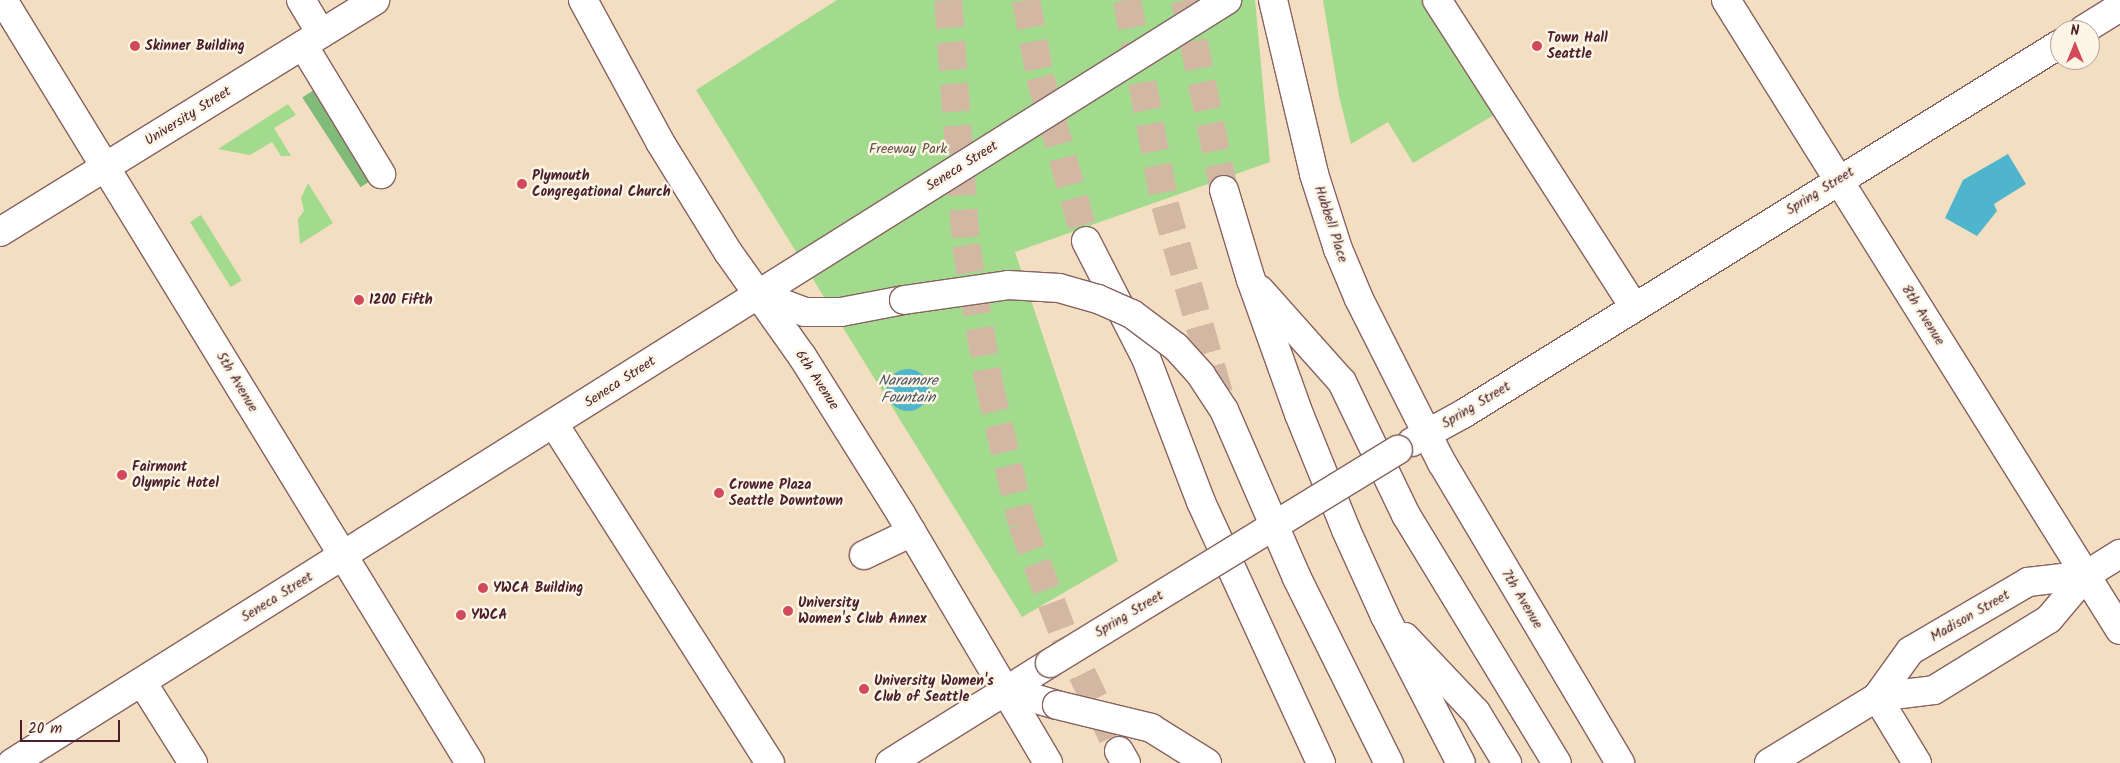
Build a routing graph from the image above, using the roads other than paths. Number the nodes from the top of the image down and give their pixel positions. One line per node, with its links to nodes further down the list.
1 (4, 0): 13 (main road, 5th Avenue)
2 (301, 0): 11 (main road)
3 (583, 0): 20 (main road, 6th Avenue)
4 (1227, 0): 20 (main road, Seneca Street)
5 (1273, 0): 23 (main road, Hubbell Place)
6 (1438, 0): 21 (main road)
7 (1726, 0): 15 (main road, 8th Avenue)
8 (366, 2): 11 (main road, University Street)
9 (2120, 7): 10 (main road)
10 (2099, 20)
11 (312, 39): 13 (main road, University Street); 14 (main road)
12 (2050, 50): 15 (main road, Spring Street)
13 (105, 167): 17 (main road, University Street); 27 (main road, 5th Avenue)
14 (381, 174)
15 (1838, 180): 21 (main road, Spring Street); 28 (main road, 8th Avenue)
16 (1224, 190): 19 (main road)
17 (0, 232)
18 (1086, 241): 41 (main road)
19 (1250, 280): 29 (main road); 45 (main road)
20 (758, 294): 22 (main road, Seneca Street); 24 (main road, 6th Avenue); 42 (main road, bridge)
21 (1634, 307): 23 (main road, Spring Street)
22 (554, 424): 27 (main road, Seneca Street); 37 (main road)
23 (1427, 434): 32 (main road, Spring Street, bridge); 46 (main road, 7th Avenue)
24 (912, 532): 26 (main road); 32 (main road, 6th Avenue)
25 (2120, 554): 28 (main road, Madison Street)
26 (864, 555)
27 (343, 556): 31 (main road, Seneca Street); 36 (main road, 5th Avenue)
28 (2086, 575): 30 (main road, 8th Avenue); 33 (main road, Madison Street); 33 (main road, Madison Street)
29 (1385, 616): 43 (main road); 44 (main road)
30 (2120, 630)
31 (142, 682): 34 (main road, Seneca Street); 35 (main road)
32 (1006, 690): 38 (main road, Spring Street); 39 (main road, 6th Avenue); 40 (main road, bridge)
33 (1878, 697): 47 (main road, Madison Street); 48 (main road)
34 (12, 763)
35 (193, 763)
36 (470, 763)
37 (770, 763)
38 (890, 763)
39 (1048, 763)
40 (1207, 763)
41 (1321, 763)
42 (1389, 763)
43 (1461, 763)
44 (1507, 763)
45 (1556, 763)
46 (1620, 763)
47 (1769, 763)
48 (1917, 763)

